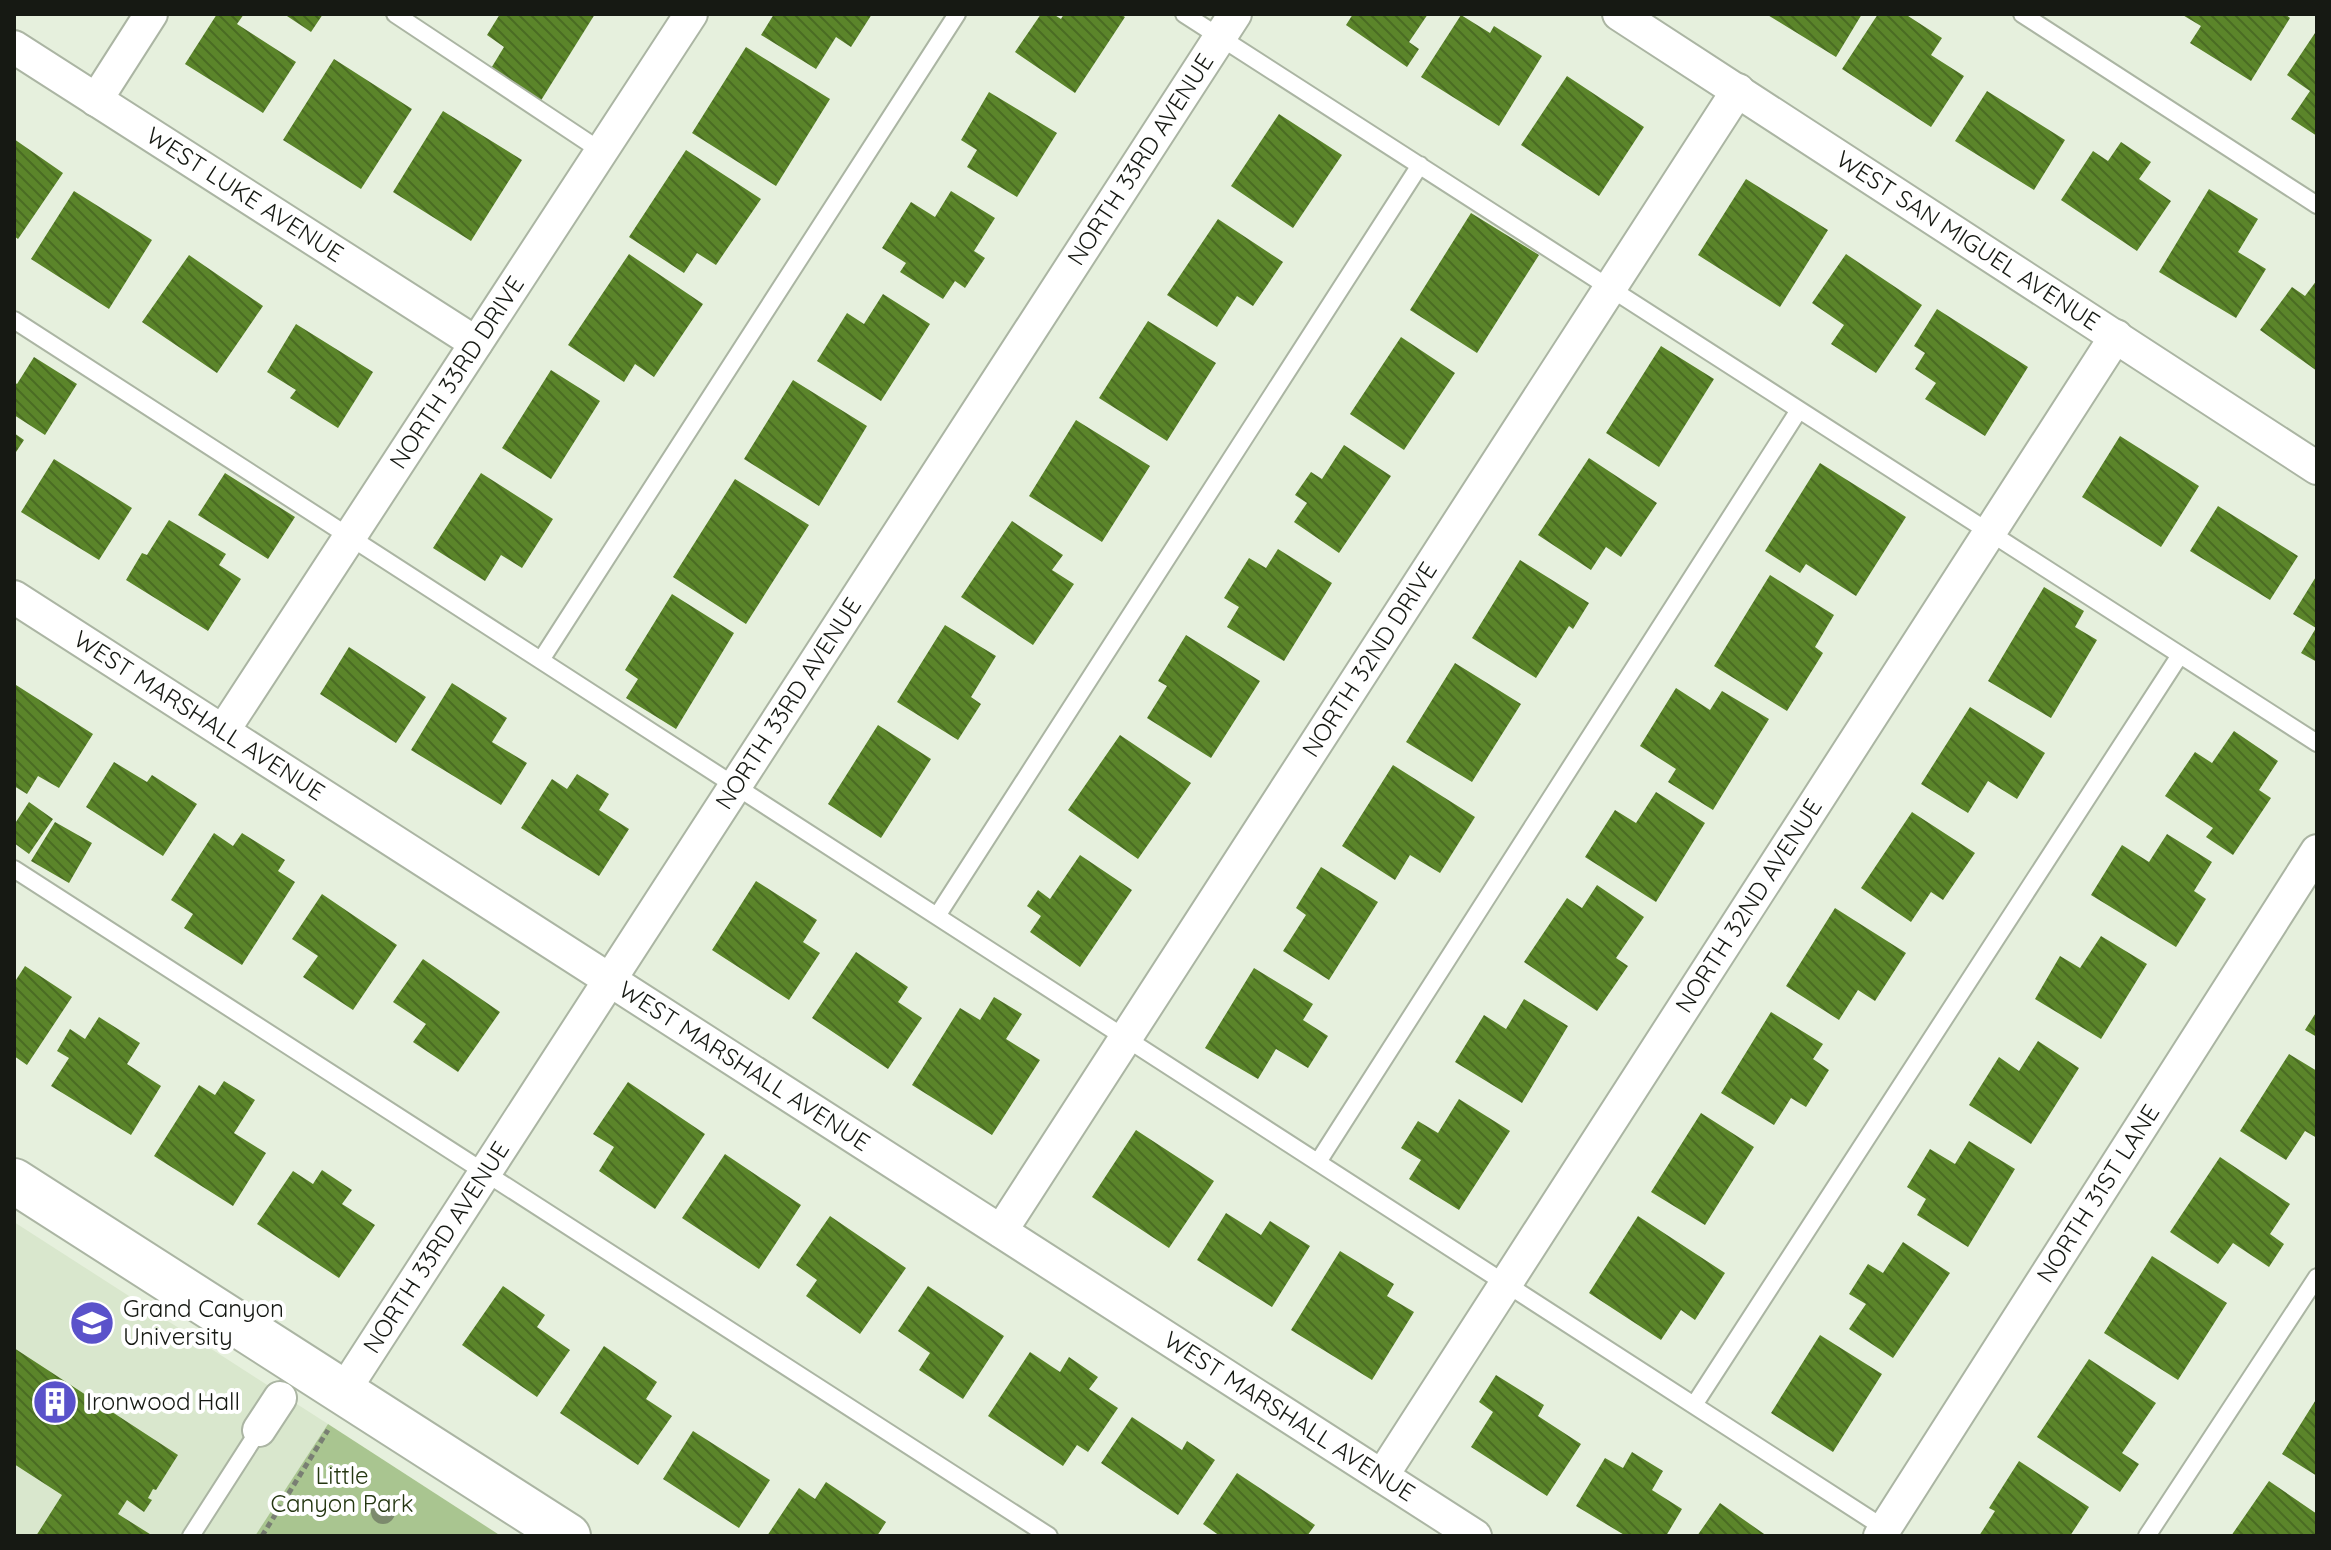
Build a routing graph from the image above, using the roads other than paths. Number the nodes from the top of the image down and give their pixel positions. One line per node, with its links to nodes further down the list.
1 (151, 14): 12 (street)
2 (395, 14): 8 (lane)
3 (691, 14): 13 (street, NORTH 33RD DRIVE)
4 (957, 14): 26 (lane)
5 (1184, 14): 9 (lane)
6 (1619, 14): 11 (street, WEST SAN MIGUEL AVENUE)
7 (2022, 14): 15 (lane)
8 (415, 19): 13 (lane)
9 (1228, 26): 14 (lane); 29 (street, NORTH 33RD AVENUE)
10 (14, 47): 12 (street, WEST LUKE AVENUE)
11 (1738, 90): 16 (street, NORTH 32ND DRIVE); 18 (street, WEST SAN MIGUEL AVENUE)
12 (96, 100): 19 (street, WEST LUKE AVENUE)
13 (601, 151): 19 (street, NORTH 33RD DRIVE)
14 (1420, 165): 16 (lane); 32 (lane)
15 (2317, 205)
16 (1611, 287): 20 (lane); 34 (street, NORTH 32ND DRIVE)
17 (14, 320): 23 (lane)
18 (2116, 336): 21 (street, WEST SAN MIGUEL AVENUE); 22 (street, NORTH 32ND AVENUE)
19 (476, 343): 23 (street, NORTH 33RD DRIVE)
20 (1799, 410): 22 (lane); 35 (lane)
21 (2317, 468)
22 (1989, 532): 25 (lane); 40 (street, NORTH 32ND AVENUE)
23 (350, 537): 26 (lane); 27 (street, NORTH 33RD DRIVE)
24 (14, 597): 27 (street, WEST MARSHALL AVENUE)
25 (2180, 655): 28 (lane); 42 (lane)
26 (541, 660): 29 (lane)
27 (223, 731): 33 (street, WEST MARSHALL AVENUE)
28 (2317, 743)
29 (736, 786): 32 (lane); 33 (street, NORTH 33RD AVENUE)
30 (2317, 851): 46 (street, NORTH 31ST LANE)
31 (14, 869): 36 (lane)
32 (937, 916): 34 (lane)
33 (610, 980): 36 (street, NORTH 33RD AVENUE); 38 (street, WEST MARSHALL AVENUE)
34 (1126, 1038): 35 (lane); 38 (street, NORTH 32ND DRIVE)
35 (1318, 1162): 40 (lane)
36 (485, 1173): 43 (street, NORTH 33RD AVENUE); 49 (lane)
37 (14, 1181): 43 (street)
38 (1001, 1231): 45 (street, WEST MARSHALL AVENUE)
39 (2317, 1277): 51 (lane)
40 (1506, 1283): 42 (lane); 45 (street, NORTH 32ND AVENUE)
41 (280, 1398): 44 (street)
42 (1694, 1405): 46 (lane)
43 (336, 1411): 48 (street)
44 (259, 1430): 47 (lane)
45 (1382, 1476): 50 (street, WEST MARSHALL AVENUE)
46 (1887, 1533)
47 (191, 1536)
48 (568, 1536)
49 (1049, 1536)
50 (1475, 1536)
51 (2147, 1536)

